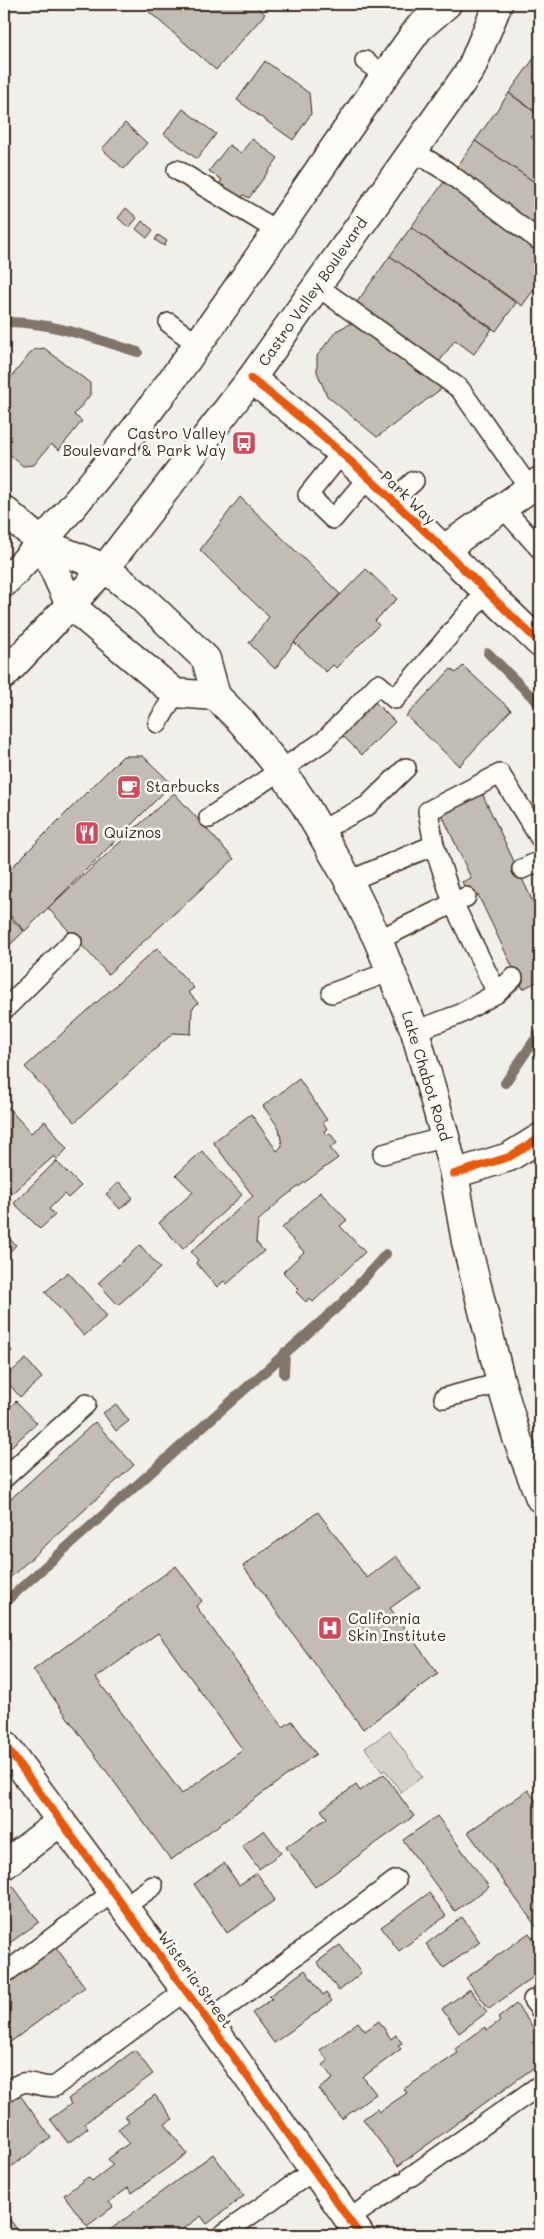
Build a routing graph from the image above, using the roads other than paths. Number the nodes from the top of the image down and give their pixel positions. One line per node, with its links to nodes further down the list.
1 (447, 4): 5 (main road)
2 (498, 4): 3 (main road, Castro Valley Boulevard)
3 (413, 151): 6 (lane); 7 (main road, Castro Valley Boulevard)
4 (177, 170): 5 (lane)
5 (276, 230): 9 (main road)
6 (540, 241)
7 (317, 286): 10 (main road, Castro Valley Boulevard); 14 (lane)
8 (169, 323): 9 (lane)
9 (198, 345): 18 (main road)
10 (251, 380): 11 (main road, Park Way); 21 (main road, Castro Valley Boulevard)
11 (341, 454): 12 (main road, Park Way); 12 (lane)
12 (368, 478): 15 (main road, Park Way)
13 (414, 481): 15 (lane)
14 (535, 485): 16 (main road)
15 (392, 501): 20 (main road, Park Way)
16 (504, 509): 19 (lane); 20 (main road)
17 (4, 510): 18 (main road, Lake Chabot Road)
18 (42, 543): 21 (main road, Lake Chabot Road); 22 (main road); 24 (main road, Lake Chabot Road)
19 (540, 549)
20 (443, 550): 23 (main road, Park Way)
21 (105, 568): 24 (main road, Castro Valley Boulevard); 28 (main road, Lake Chabot Road)
22 (4, 583)
23 (486, 592): 25 (main road, Park Way); 31 (lane)
24 (70, 605): 26 (main road, Castro Valley Boulevard); 27 (main road, Lake Chabot Road)
25 (540, 643)
26 (4, 675)
27 (175, 693): 28 (main road); 29 (lane)
28 (216, 696): 31 (main road, Lake Chabot Road)
29 (158, 722)
30 (406, 768): 33 (lane)
31 (281, 770): 32 (lane); 33 (main road, Lake Chabot Road)
32 (209, 818)
33 (320, 831): 38 (main road, Lake Chabot Road)
34 (540, 838): 35 (lane)
35 (434, 845): 38 (lane); 39 (lane)
36 (540, 861): 37 (lane)
37 (522, 870)
38 (349, 881): 40 (main road, Lake Chabot Road)
39 (460, 900): 40 (lane); 45 (lane)
40 (378, 940): 42 (main road, Lake Chabot Road)
41 (72, 942): 46 (lane)
42 (392, 971): 44 (lane); 47 (main road, Lake Chabot Road)
43 (513, 978): 45 (lane)
44 (332, 993)
45 (497, 993): 47 (lane)
46 (4, 1010)
47 (415, 1031): 48 (main road, Lake Chabot Road)
48 (445, 1136): 50 (lane); 51 (main road, Lake Chabot Road)
49 (540, 1138): 51 (main road)
50 (383, 1154)
51 (454, 1174): 52 (main road, Lake Chabot Road)
52 (501, 1383): 53 (lane); 56 (main road, Lake Chabot Road)
53 (444, 1398)
54 (86, 1404): 55 (lane)
55 (4, 1478)
56 (540, 1498)
57 (4, 1744): 58 (main road, Wisteria Street)
58 (60, 1822): 59 (main road); 62 (main road, Wisteria Street)
59 (4, 1865)
60 (396, 1880): 65 (lane)
61 (153, 1886): 62 (lane)
62 (118, 1900): 63 (lane); 64 (main road, Wisteria Street)
63 (4, 1974)
64 (185, 1991): 65 (main road, Wisteria Street); 67 (lane)
65 (208, 2021): 68 (main road, Wisteria Street)
66 (540, 2085): 69 (lane)
67 (4, 2093)
68 (314, 2170): 69 (main road, Wisteria Street); 70 (lane)
69 (355, 2227)
70 (222, 2235)

